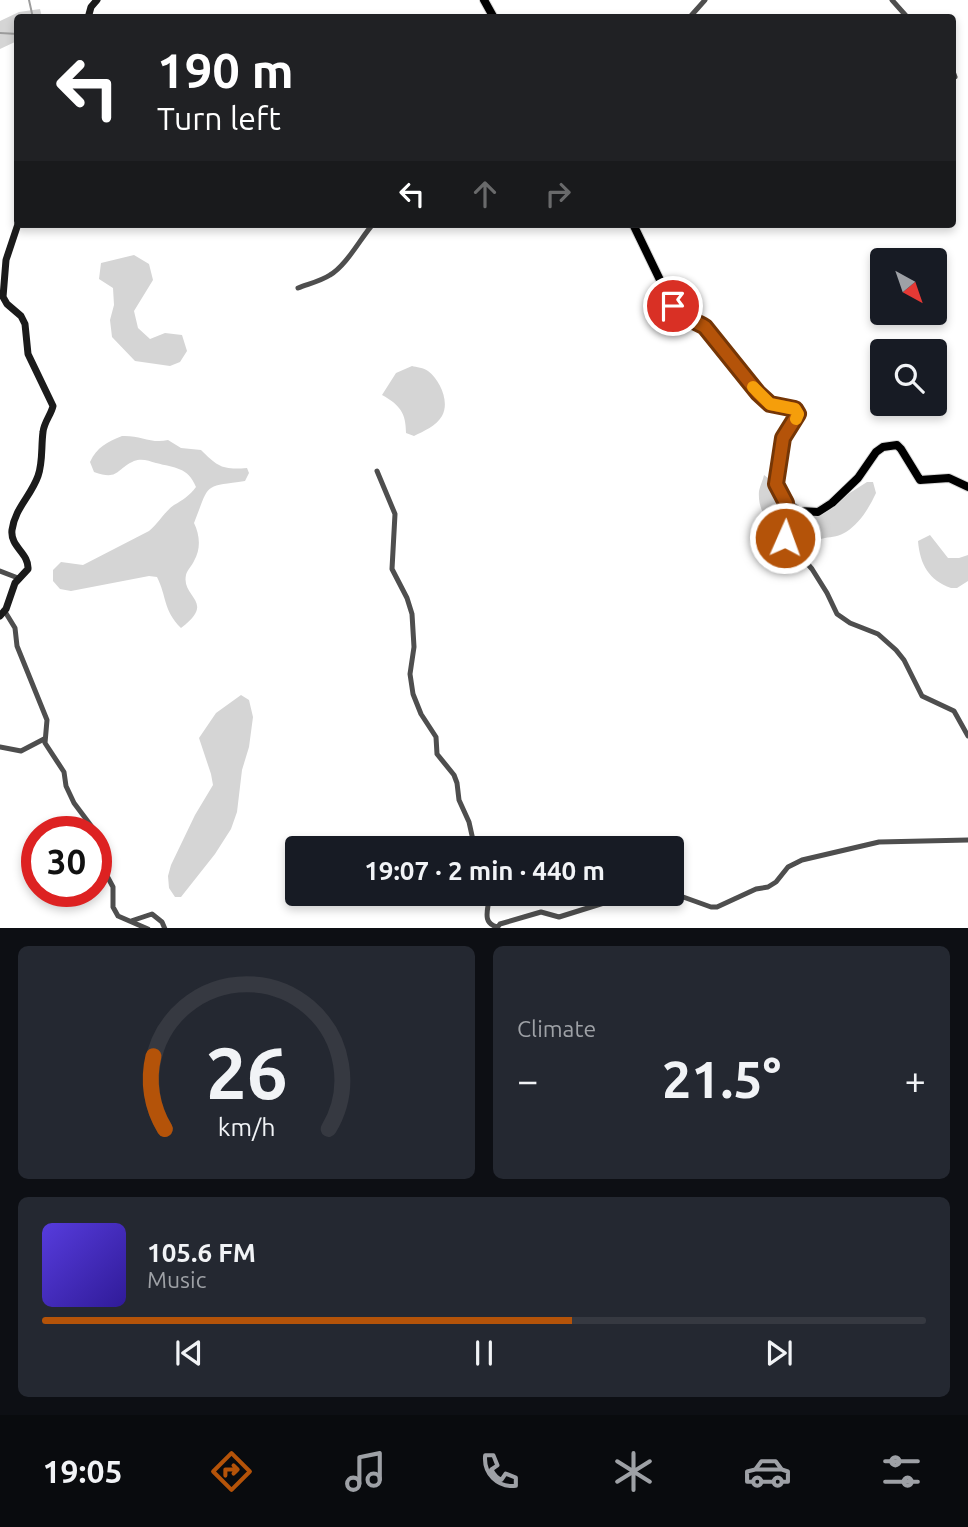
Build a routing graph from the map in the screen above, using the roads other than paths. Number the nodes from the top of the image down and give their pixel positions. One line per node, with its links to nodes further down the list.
1 (705, 0): 3 (street)
2 (892, 0): 4 (street)
3 (693, 14)
4 (904, 14)
5 (18, 228): 13 (main road)
6 (369, 228): 8 (street)
7 (636, 228): 11 (main road)
8 (298, 288)
9 (377, 471): 19 (street)
10 (968, 487): 11 (main road)
11 (786, 503): 15 (street)
12 (0, 571): 13 (street)
13 (18, 578): 14 (main road)
14 (2, 613): 16 (street)
15 (968, 736)
16 (44, 739): 17 (street); 18 (street)
17 (0, 747)
18 (84, 816)
19 (471, 836)
20 (968, 840): 22 (street)
21 (112, 885): 25 (street)
22 (684, 897)
23 (487, 906): 28 (street)
24 (594, 906): 28 (street)
25 (131, 921): 26 (street); 27 (street)
26 (146, 928)
27 (165, 928)
28 (497, 928)

